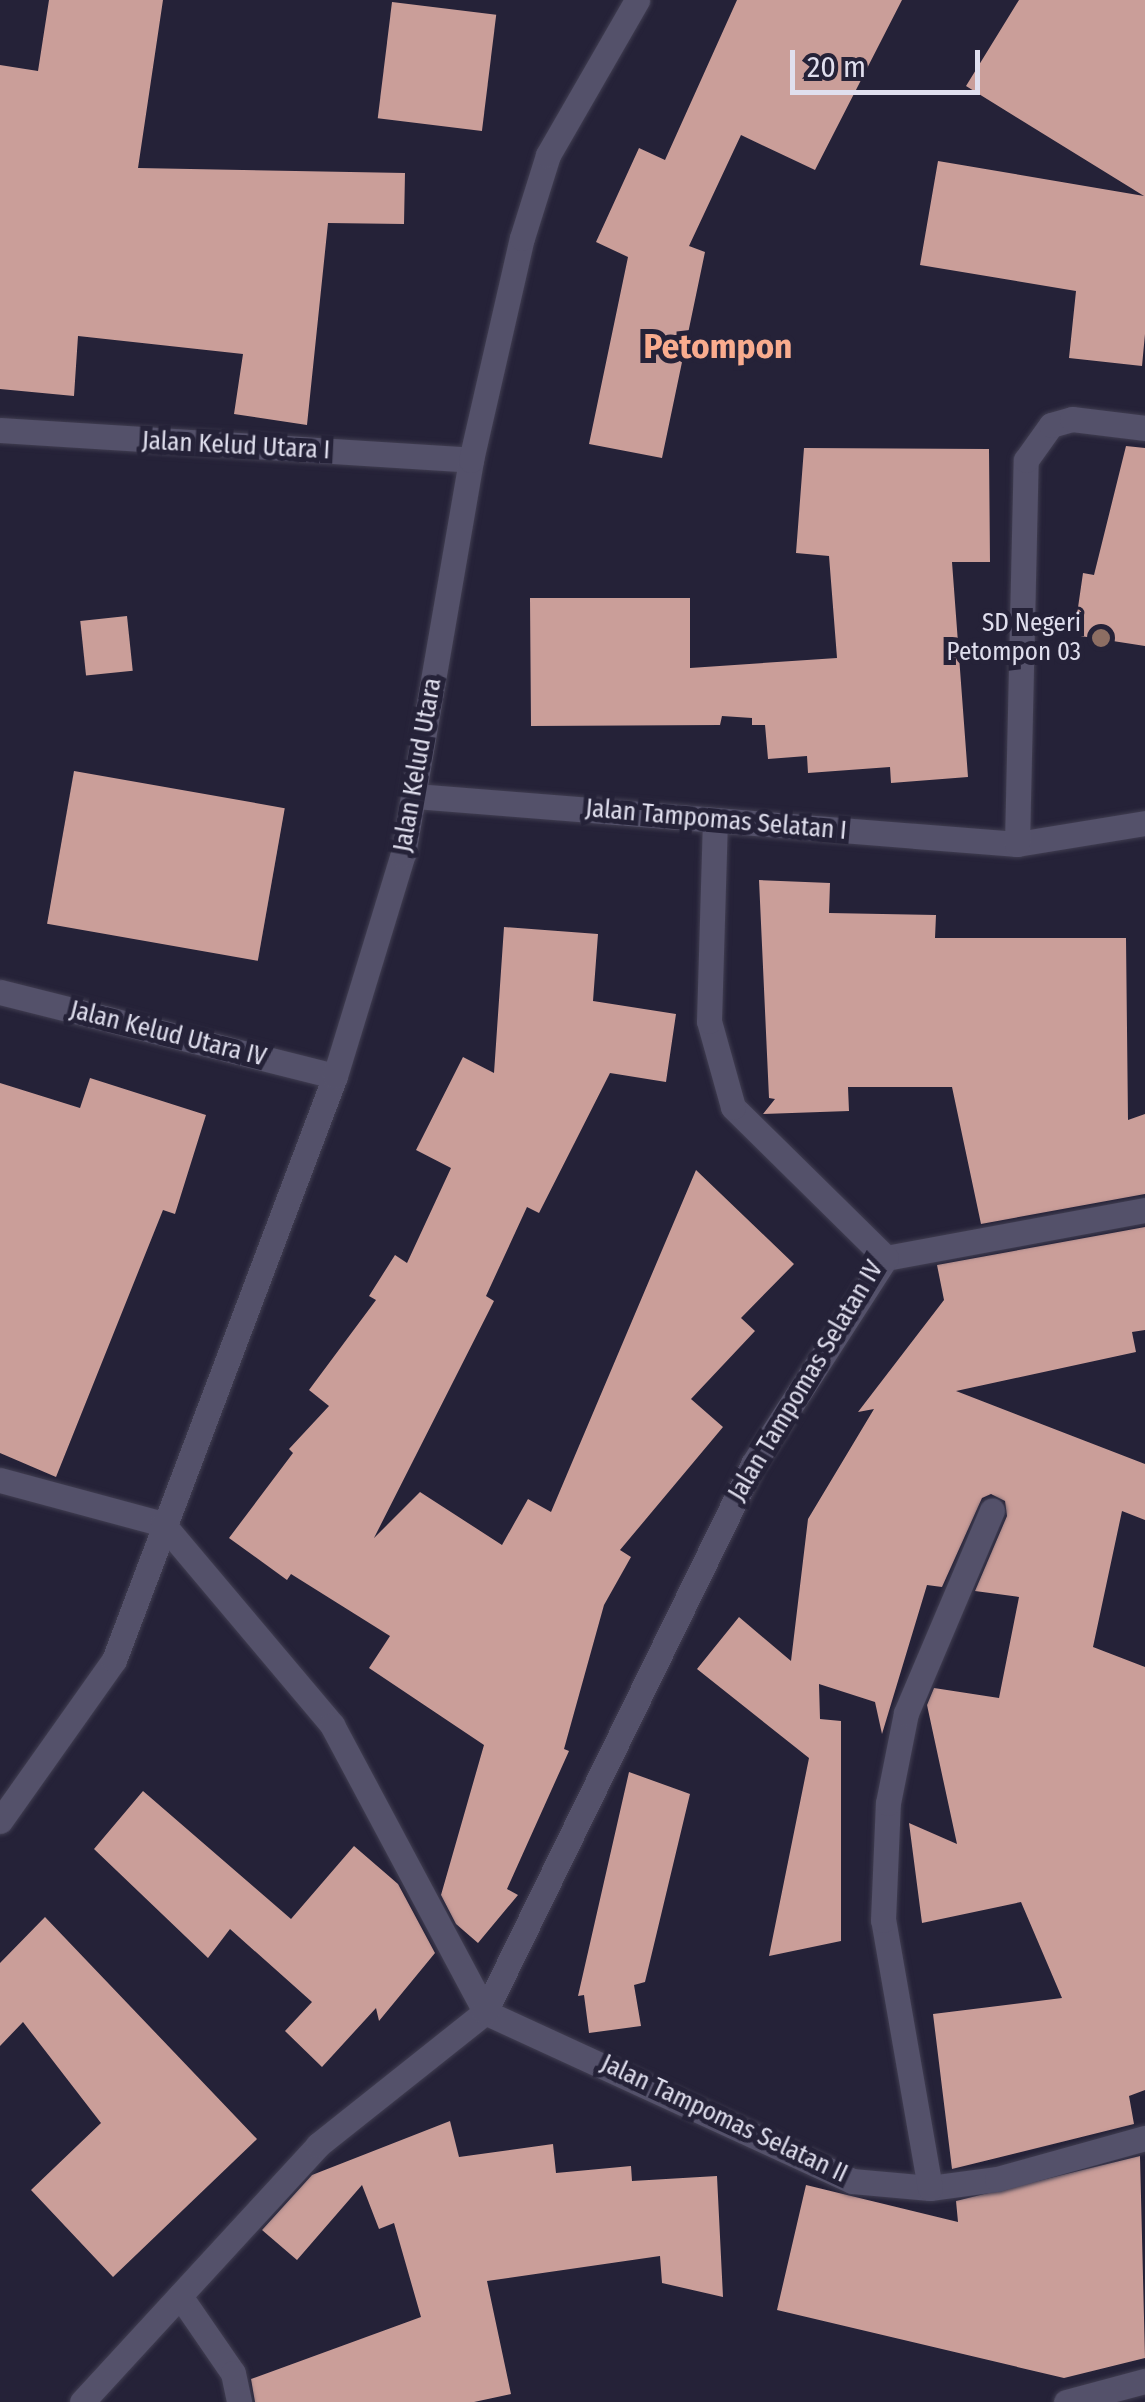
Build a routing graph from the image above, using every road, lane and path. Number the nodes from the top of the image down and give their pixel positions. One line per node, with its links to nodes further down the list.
1 (637, 0): 4 (street, Jalan Kelud Utara)
2 (1145, 428): 8 (street)
3 (0, 430): 4 (street, Jalan Kelud Utara I)
4 (471, 460): 5 (street, Jalan Kelud Utara)
5 (414, 796): 6 (street, Jalan Tampomas Selatan I); 10 (street, Jalan Kelud Utara)
6 (716, 820): 8 (street, Jalan Tampomas Selatan I); 12 (street, Jalan Tampomas Selatan IV)
7 (1145, 823): 8 (street, Jalan Tampomas Selatan I)
8 (1017, 844)
9 (0, 992): 10 (street, Jalan Kelud Utara IV)
10 (336, 1076): 15 (street, Jalan Kelud Utara)
11 (1145, 1210): 12 (street)
12 (886, 1258): 17 (street, Jalan Tampomas Selatan IV)
13 (0, 1480): 15 (street)
14 (992, 1510): 19 (street)
15 (163, 1524): 16 (street, Jalan Kelud Utara); 17 (street)
16 (0, 1821)
17 (485, 2012): 19 (street, Jalan Tampomas Selatan II); 20 (street)
18 (1145, 2138): 19 (street, Jalan Tampomas Selatan II)
19 (930, 2188)
20 (180, 2296): 22 (street); 23 (street)
21 (1145, 2381): 24 (street)
22 (82, 2402)
23 (240, 2402)
24 (1066, 2402)

